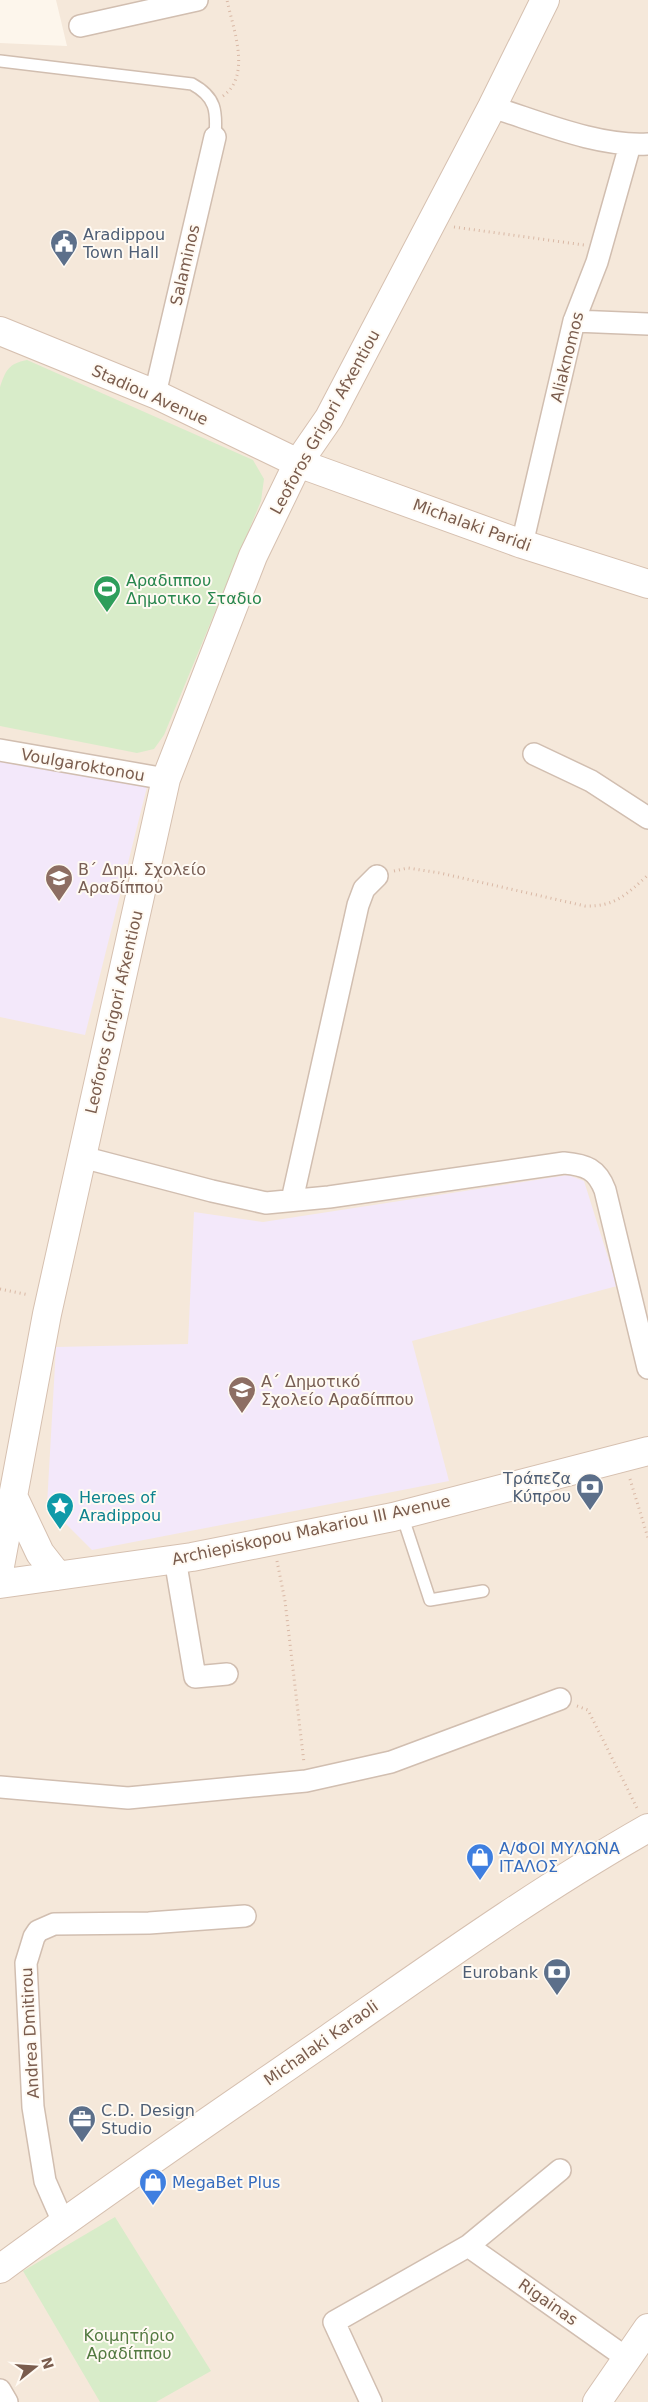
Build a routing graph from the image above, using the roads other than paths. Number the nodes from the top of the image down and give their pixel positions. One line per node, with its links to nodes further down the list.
1 (197, 0): 3 (street)
2 (545, 0): 5 (main road, Leoforos Grigori Afxentiou)
3 (80, 26)
4 (0, 61): 6 (lane)
5 (492, 107): 7 (street); 12 (main road, Leoforos Grigori Afxentiou)
6 (215, 137): 11 (street, Salaminos)
7 (639, 145): 8 (street, Aliaknomos)
8 (574, 321): 9 (street); 13 (street, Aliaknomos)
9 (648, 324)
10 (0, 331): 11 (main road, Stadiou Avenue)
11 (154, 394): 12 (main road, Stadiou Avenue)
12 (298, 463): 13 (main road, Michalaki Paridi); 17 (main road, Leoforos Grigori Afxentiou)
13 (522, 544): 14 (main road, Michalaki Paridi)
14 (648, 584)
15 (0, 750): 17 (street, Voulgaroktonou)
16 (534, 754): 18 (street)
17 (166, 779): 20 (main road, Leoforos Grigori Afxentiou)
18 (648, 818)
19 (377, 876): 21 (street)
20 (82, 1157): 21 (street); 24 (main road, Leoforos Grigori Afxentiou)
21 (292, 1200): 22 (street)
22 (648, 1368)
23 (636, 1454): 25 (main road, Archiepiskopou Makariou III Avenue)
24 (13, 1496): 27 (main road, Leoforos Grigori Afxentiou); 28 (main road)
25 (402, 1514): 26 (main road, Archiepiskopou Makariou III Avenue); 30 (lane)
26 (175, 1559): 28 (main road, Archiepiskopou Makariou III Avenue); 31 (street)
27 (0, 1566)
28 (58, 1576): 29 (main road, Archiepiskopou Makariou III Avenue)
29 (0, 1584)
30 (483, 1591)
31 (226, 1674)
32 (560, 1699): 33 (street)
33 (0, 1786)
34 (648, 1828): 37 (main road, Michalaki Karaoli)
35 (245, 1916): 37 (street, Andrea Dmitirou)
36 (560, 2170): 38 (street)
37 (63, 2222): 39 (main road, Michalaki Karaoli)
38 (468, 2246): 41 (street, Rigainas); 44 (street)
39 (0, 2269)
40 (648, 2328): 41 (main road)
41 (628, 2359): 45 (main road)
42 (0, 2390): 43 (street)
43 (7, 2402)
44 (371, 2402)
45 (597, 2402)

